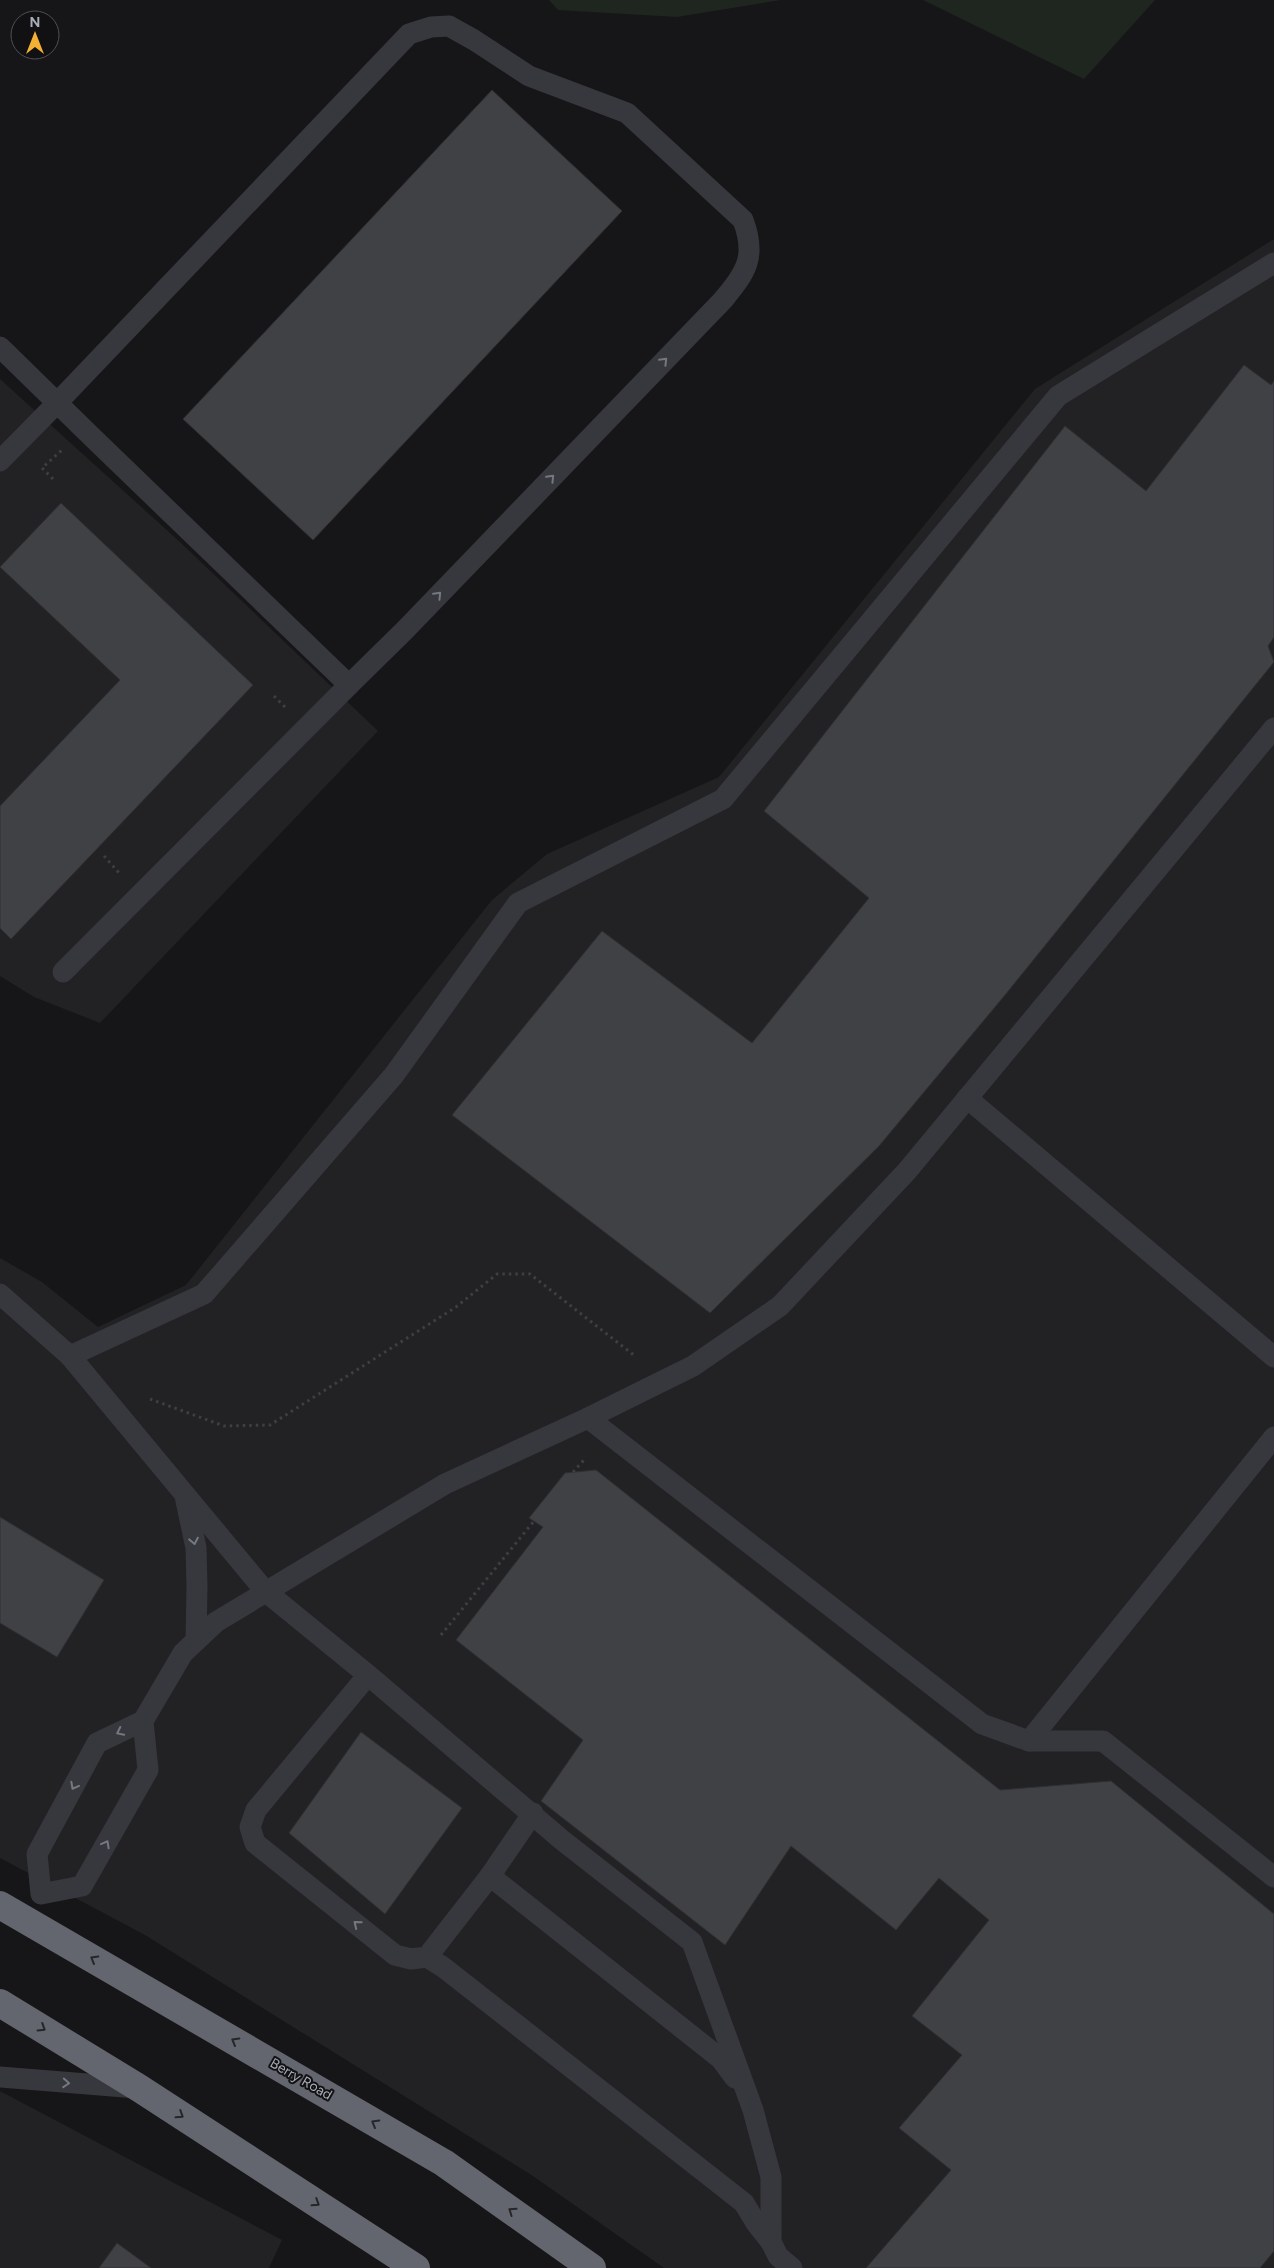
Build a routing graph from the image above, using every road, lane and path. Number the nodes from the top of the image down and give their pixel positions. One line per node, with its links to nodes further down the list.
1 (1274, 263): 12 (lane)
2 (0, 347): 3 (lane)
3 (57, 403): 5 (lane); 7 (lane); 7 (lane, one-way to 3)
4 (66, 446): 6 (path)
5 (0, 461)
6 (53, 480)
7 (349, 685): 9 (lane)
8 (1274, 728): 10 (lane)
9 (63, 972)
10 (967, 1098): 14 (lane); 16 (lane)
11 (0, 1294): 12 (lane)
12 (70, 1356): 20 (lane)
13 (635, 1356): 15 (path)
14 (1274, 1357)
15 (150, 1399)
16 (588, 1418): 22 (lane); 27 (lane)
17 (1274, 1437): 27 (lane)
18 (584, 1460): 19 (path)
19 (573, 1472)
20 (184, 1494): 22 (lane); 24 (lane, one-way to 24)
21 (534, 1521): 23 (path)
22 (265, 1592): 24 (lane); 25 (lane)
23 (441, 1634)
24 (196, 1641): 26 (lane)
25 (368, 1675): 28 (lane); 33 (lane, one-way to 25)
26 (143, 1720): 31 (lane, one-way to 31); 31 (lane, one-way to 26)
27 (1029, 1741): 30 (lane)
28 (533, 1813): 29 (lane); 37 (lane)
29 (490, 1876): 33 (lane); 37 (lane)
30 (1274, 1878)
31 (41, 1894): 32 (lane)
32 (4, 1913): 40 (highway, Berry Road, one-way to 32)
33 (427, 1958): 38 (lane)
34 (0, 2003): 36 (highway, one-way to 36)
35 (0, 2077): 36 (lane, one-way to 36)
36 (139, 2088): 39 (highway, one-way to 39)
37 (746, 2092): 38 (lane)
38 (771, 2242): 41 (lane)
39 (416, 2268)
40 (592, 2268)
41 (792, 2268)

